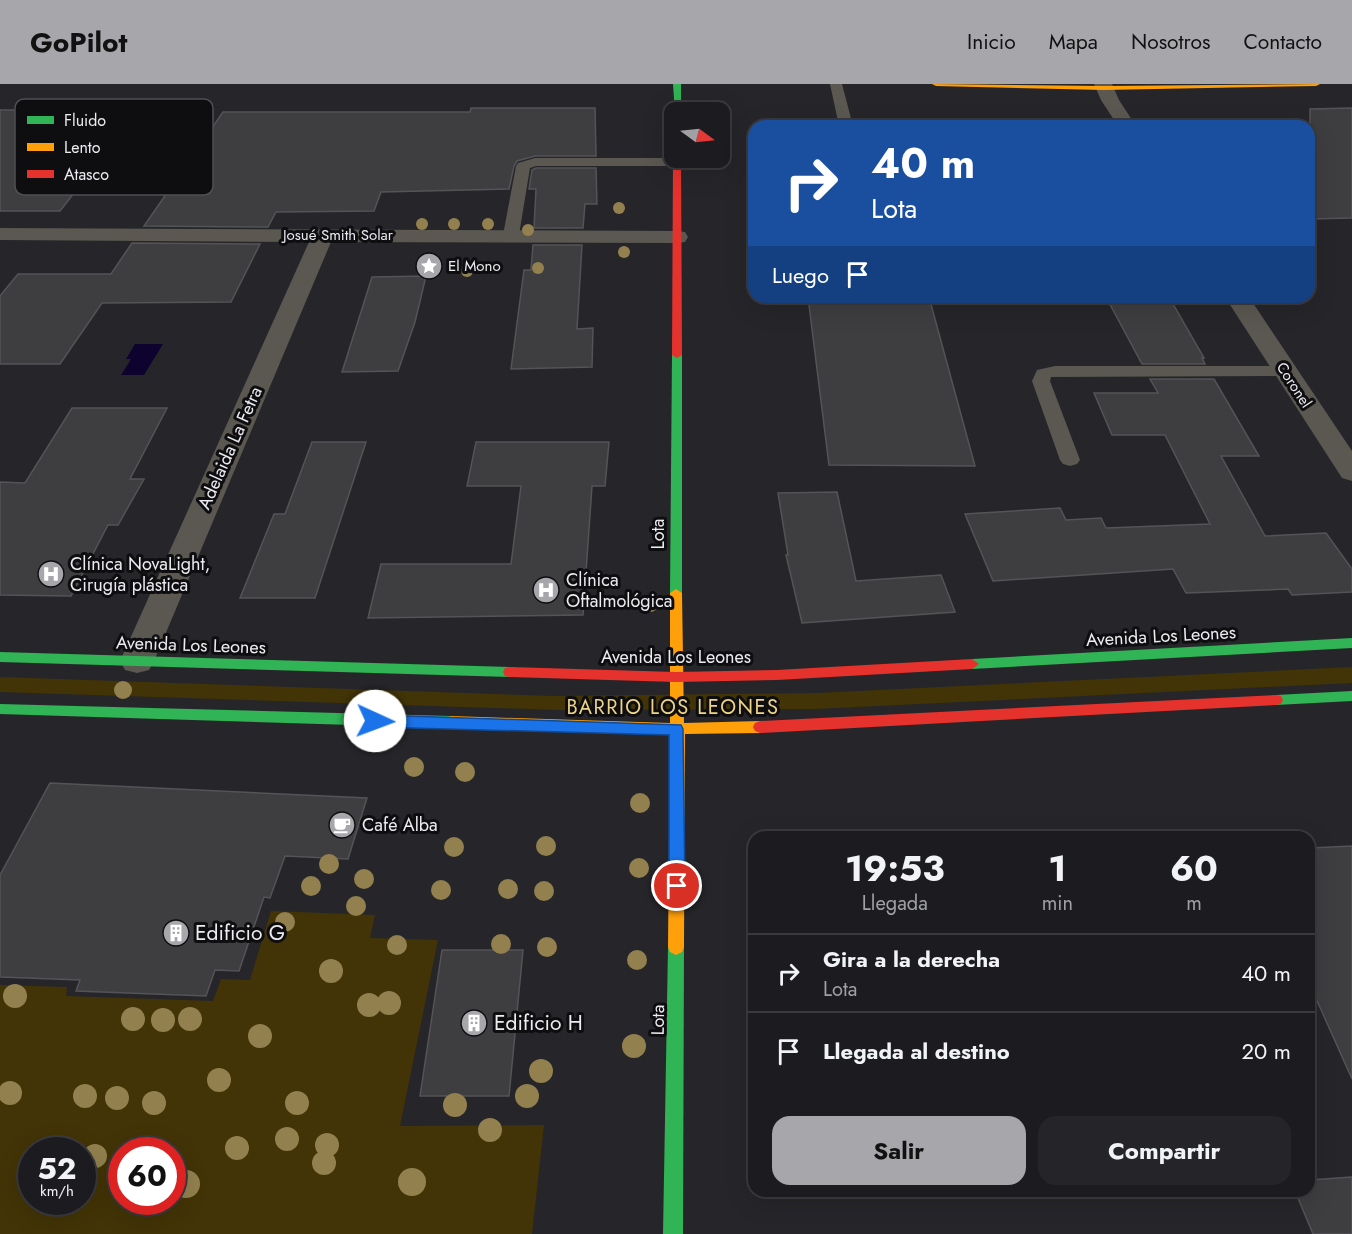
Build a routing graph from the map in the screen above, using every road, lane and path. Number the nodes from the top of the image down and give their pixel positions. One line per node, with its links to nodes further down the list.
1 (677, 84): 6 (main road)
2 (836, 84): 7 (lane)
3 (936, 84): 5 (main road)
4 (1316, 84): 5 (main road)
5 (1104, 86): 8 (street)
6 (677, 102)
7 (845, 120)
8 (1124, 120)
9 (664, 160): 13 (lane)
10 (677, 168): 14 (main road, Lota)
11 (0, 234): 12 (street, Josué Smith Solar)
12 (323, 235): 13 (street, Josué Smith Solar); 21 (street, Adelaida La Fetra)
13 (511, 235): 14 (street, Josué Smith Solar)
14 (677, 237): 22 (main road, Lota)
15 (1241, 303): 16 (street, Coronel)
16 (1285, 371): 17 (lane); 18 (street, Coronel)
17 (1070, 460)
18 (1352, 472)
19 (1352, 643): 22 (main road, Avenida Los Leones)
20 (0, 657): 21 (main road, Avenida Los Leones)
21 (137, 661): 22 (main road, Avenida Los Leones)
22 (676, 676): 25 (main road, Lota)
23 (1352, 696): 25 (main road)
24 (0, 709): 25 (main road)
25 (676, 729): 26 (main road, Lota)
26 (673, 1234)

